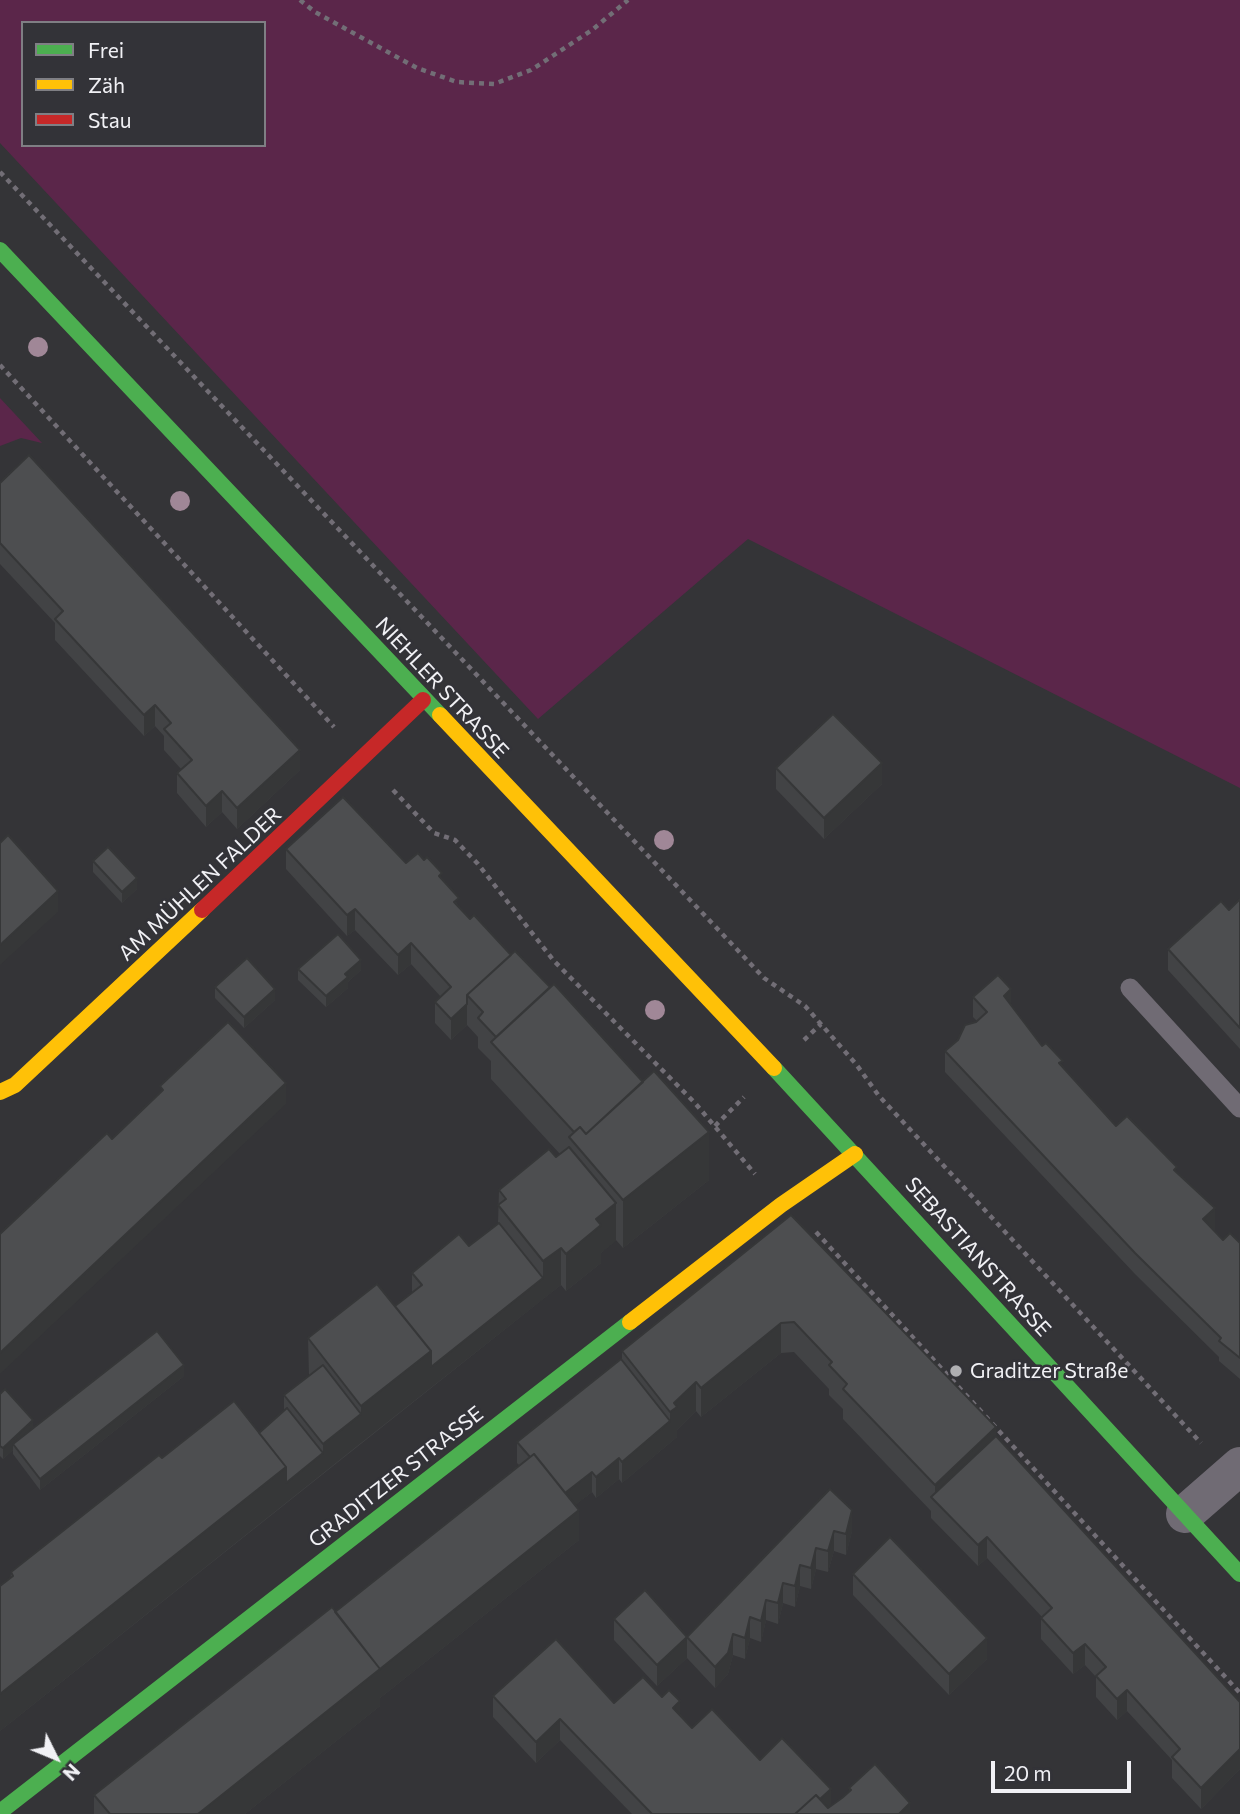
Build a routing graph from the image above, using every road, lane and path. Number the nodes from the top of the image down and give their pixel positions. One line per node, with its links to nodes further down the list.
1 (300, 0): 2 (path)
2 (628, 0)
3 (0, 172): 13 (path)
4 (0, 250): 6 (street, NIEHLER STRASSE)
5 (0, 365): 7 (path)
6 (423, 700): 7 (street, AM MÜHLEN FALDER); 11 (street, NIEHLER STRASSE)
7 (365, 760): 9 (street, AM MÜHLEN FALDER); 12 (path)
8 (1130, 988): 10 (lane)
9 (0, 1092)
10 (1240, 1108)
11 (855, 1154): 12 (street, GRADITZER STRASSE); 14 (street, SEBASTIANSTRASSE)
12 (781, 1205): 16 (path); 17 (street, GRADITZER STRASSE)
13 (1235, 1470): 14 (street)
14 (1185, 1514): 15 (street, SEBASTIANSTRASSE)
15 (1240, 1574)
16 (1240, 1693)
17 (10, 1810)

